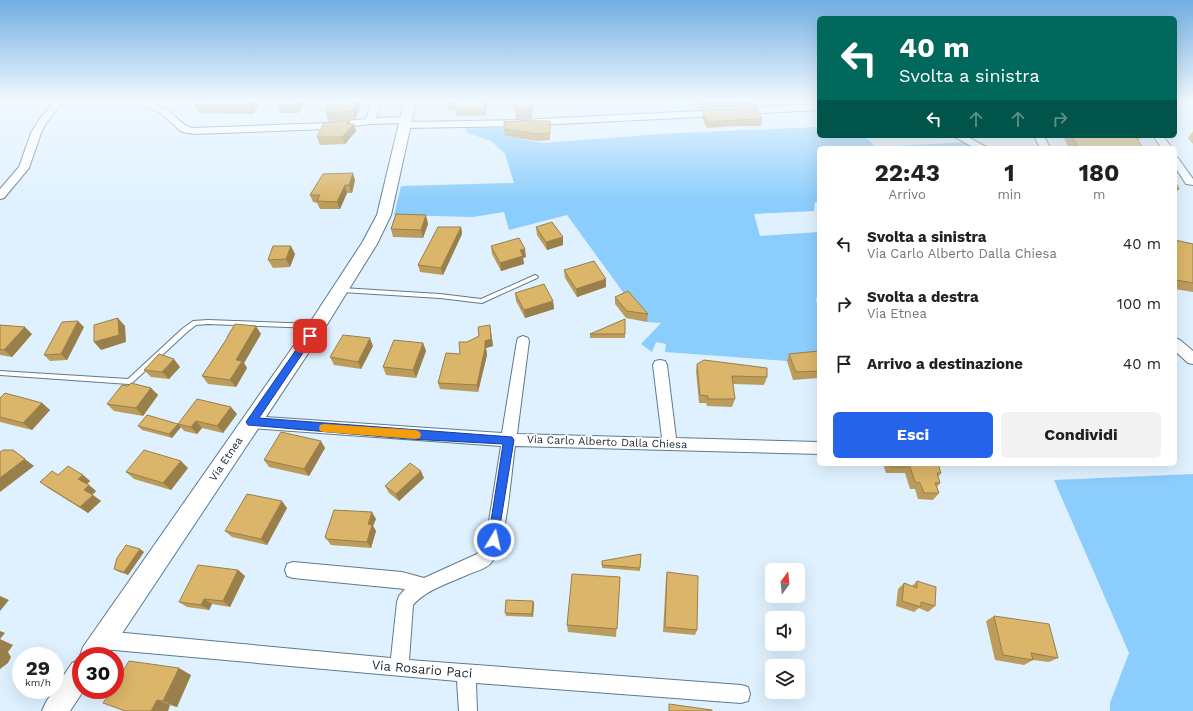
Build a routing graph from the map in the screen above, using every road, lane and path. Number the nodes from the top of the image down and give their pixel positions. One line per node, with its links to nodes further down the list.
1 (35, 135): 7 (street)
2 (402, 135): 9 (main road, Via Etnea)
3 (962, 138): 4 (street)
4 (979, 146)
5 (1177, 163): 6 (street)
6 (1192, 183)
7 (0, 196)
8 (535, 277): 9 (lane)
9 (340, 290): 10 (main road, Via Etnea)
10 (317, 326): 15 (lane); 16 (main road, Via Etnea)
11 (523, 341): 17 (street)
12 (1177, 345): 13 (street)
13 (1193, 359)
14 (660, 365): 18 (street)
15 (0, 373)
16 (251, 422): 17 (street, Via Carlo Alberto Dalla Chiesa); 22 (main road, Via Etnea)
17 (508, 440): 18 (street, Via Carlo Alberto Dalla Chiesa); 21 (street)
18 (670, 444): 19 (street, Via Carlo Alberto Dalla Chiesa)
19 (817, 448)
20 (293, 570): 21 (street)
21 (424, 586): 24 (street)
22 (98, 647)
23 (124, 650): 24 (street, Via Rosario Paci)
24 (400, 668): 25 (street, Via Rosario Paci)
25 (466, 673): 27 (street, Via Rosario Paci); 29 (street)
26 (72, 686): 28 (main road)
27 (741, 694)
28 (55, 711)
29 (468, 711)

